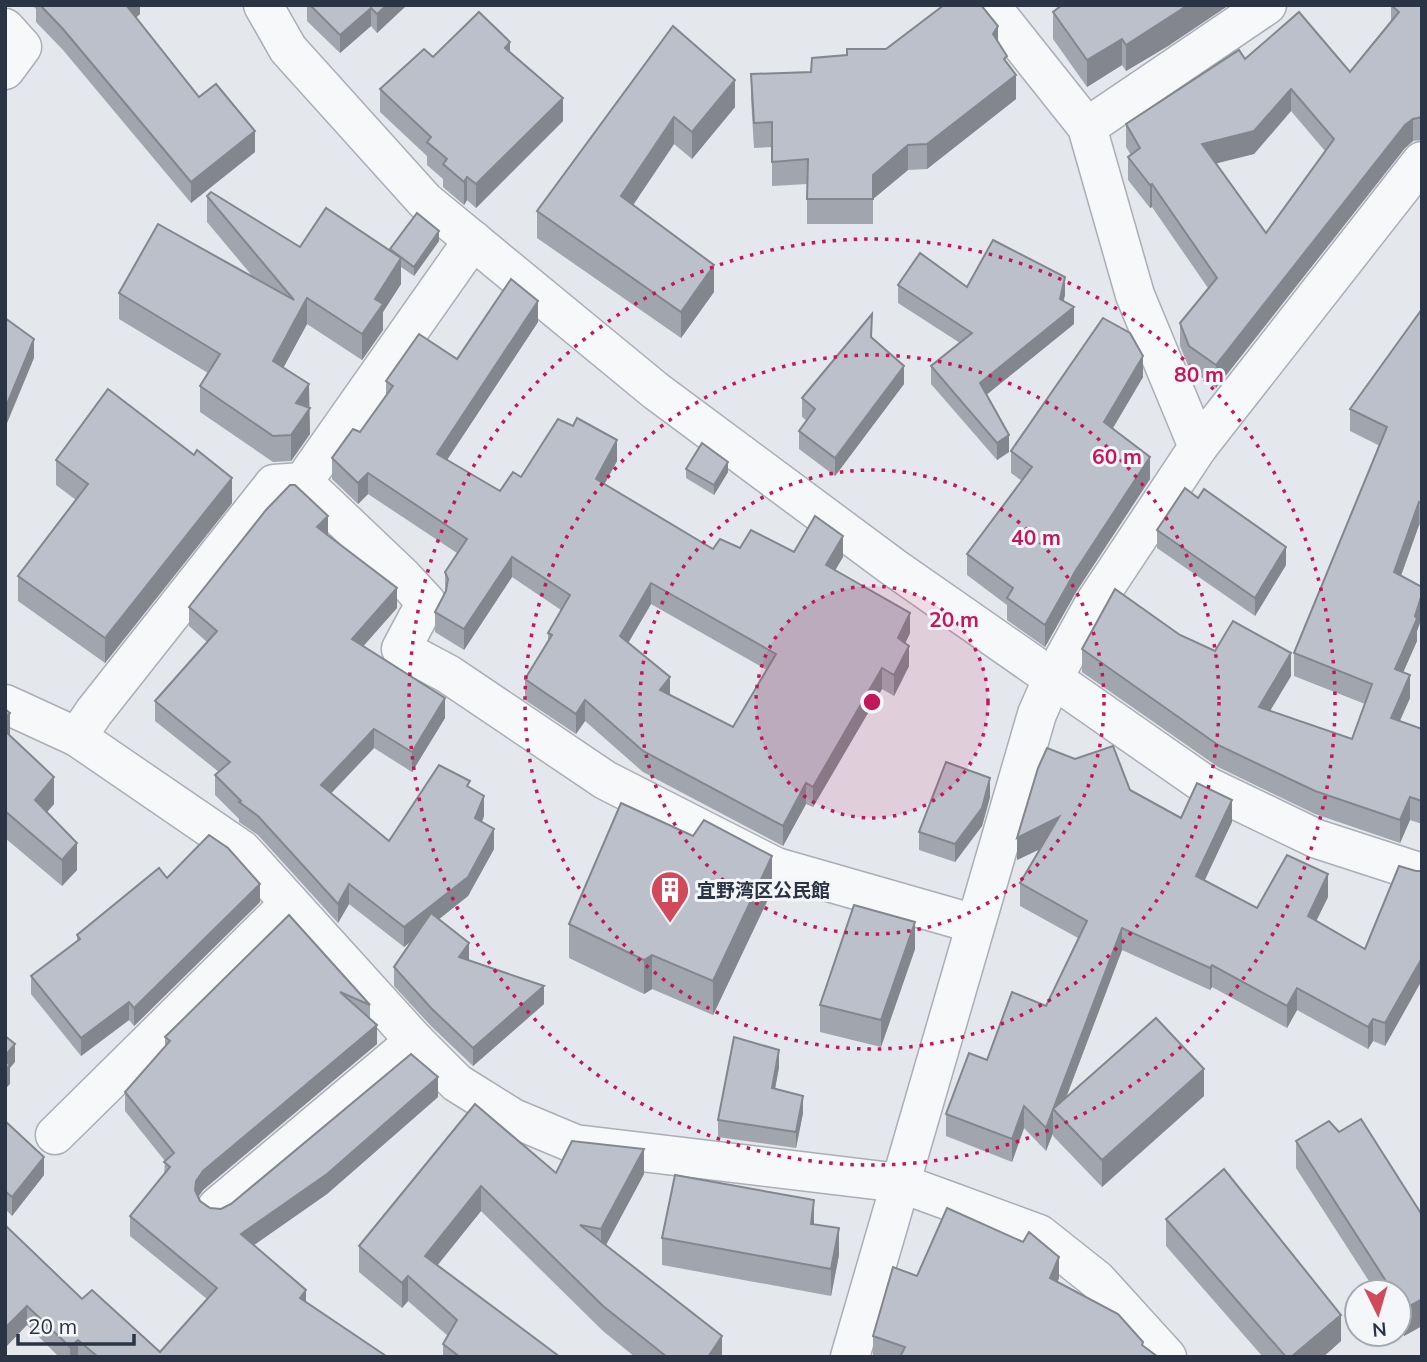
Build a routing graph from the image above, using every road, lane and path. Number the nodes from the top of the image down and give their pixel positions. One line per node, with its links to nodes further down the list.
1 (262, 5): 8 (street)
2 (990, 5): 6 (street)
3 (1267, 5): 6 (street)
4 (5, 28): 5 (street)
5 (5, 70)
6 (1087, 127): 9 (street)
7 (1422, 161): 9 (street)
8 (473, 240): 10 (street); 11 (street)
9 (1198, 447): 11 (street)
10 (303, 482): 13 (street); 16 (street)
11 (1052, 680): 14 (street); 16 (street)
12 (5, 704): 13 (street)
13 (77, 737): 15 (street)
14 (1422, 873)
15 (290, 903): 17 (street); 18 (street)
16 (975, 924): 19 (street)
17 (415, 1041): 19 (street); 20 (street)
18 (55, 1135)
19 (900, 1183): 21 (street); 22 (street)
20 (217, 1207)
21 (850, 1357)
22 (1167, 1357)

